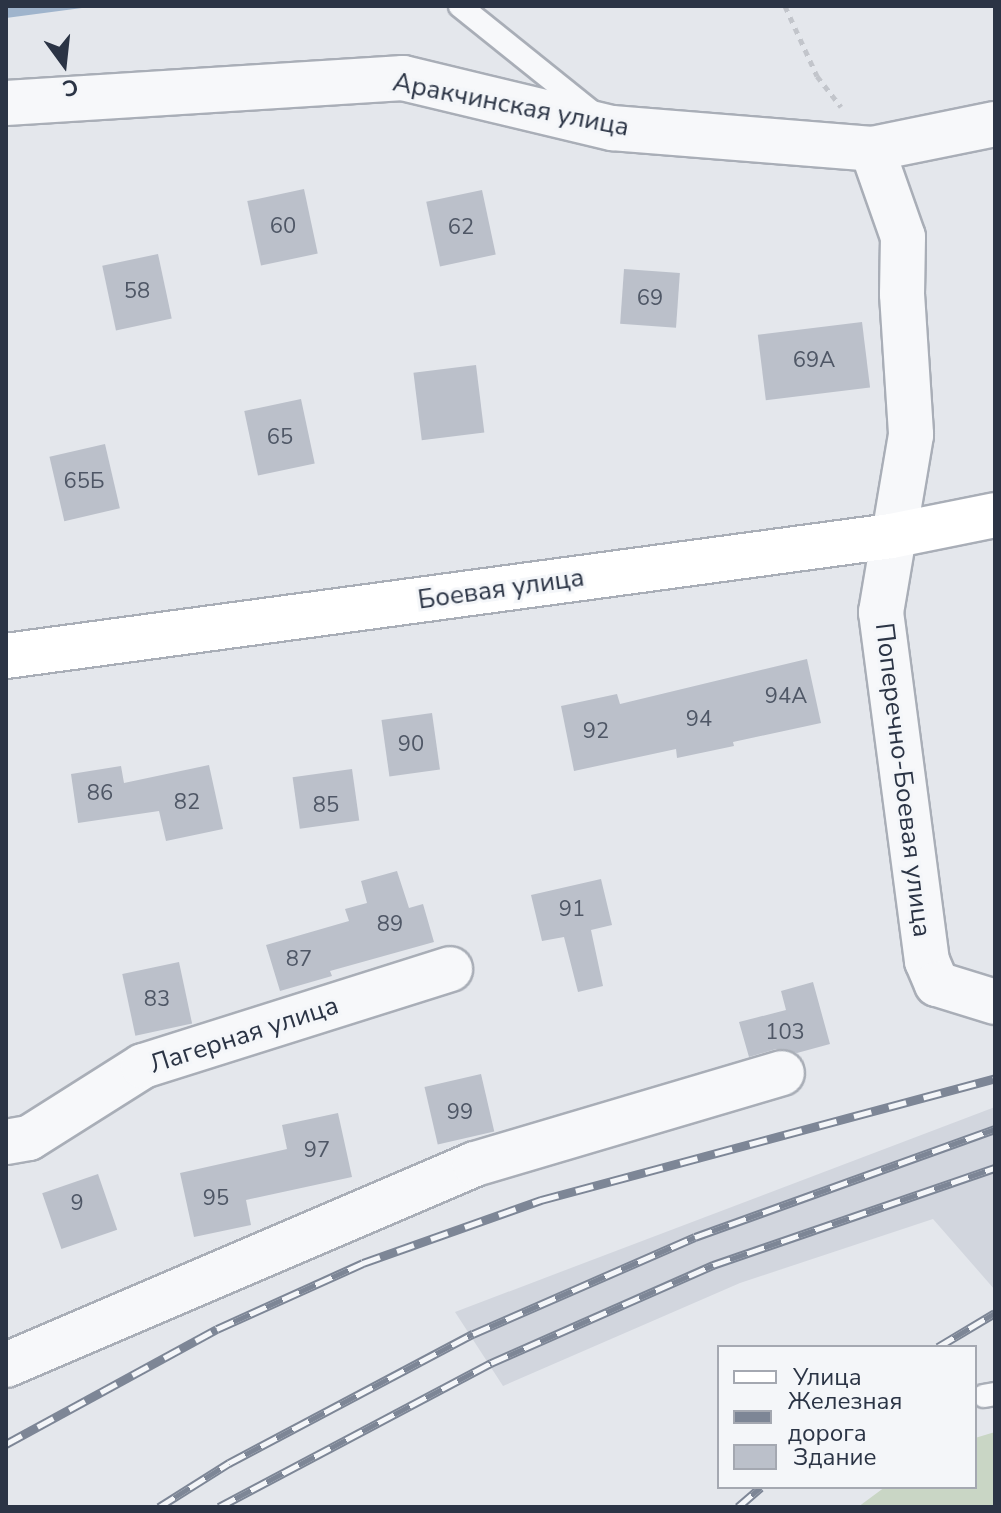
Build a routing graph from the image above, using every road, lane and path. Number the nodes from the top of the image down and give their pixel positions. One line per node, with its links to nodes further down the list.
1 (460, 6): 5 (lane)
2 (785, 6): 6 (path)
3 (6, 103): 5 (street, Аракчинская улица)
4 (995, 124): 6 (street, Аракчинская улица)
5 (612, 128): 6 (street, Аракчинская улица)
6 (872, 149): 8 (street, Поперечно-Боевая улица)
7 (995, 515): 8 (main road, Боевая улица)
8 (891, 536): 9 (main road, Боевая улица); 11 (street, Поперечно-Боевая улица)
9 (6, 656)
10 (450, 969): 13 (street, Лагерная улица)
11 (995, 1002)
12 (782, 1073): 14 (street)
13 (6, 1142)
14 (6, 1365)

